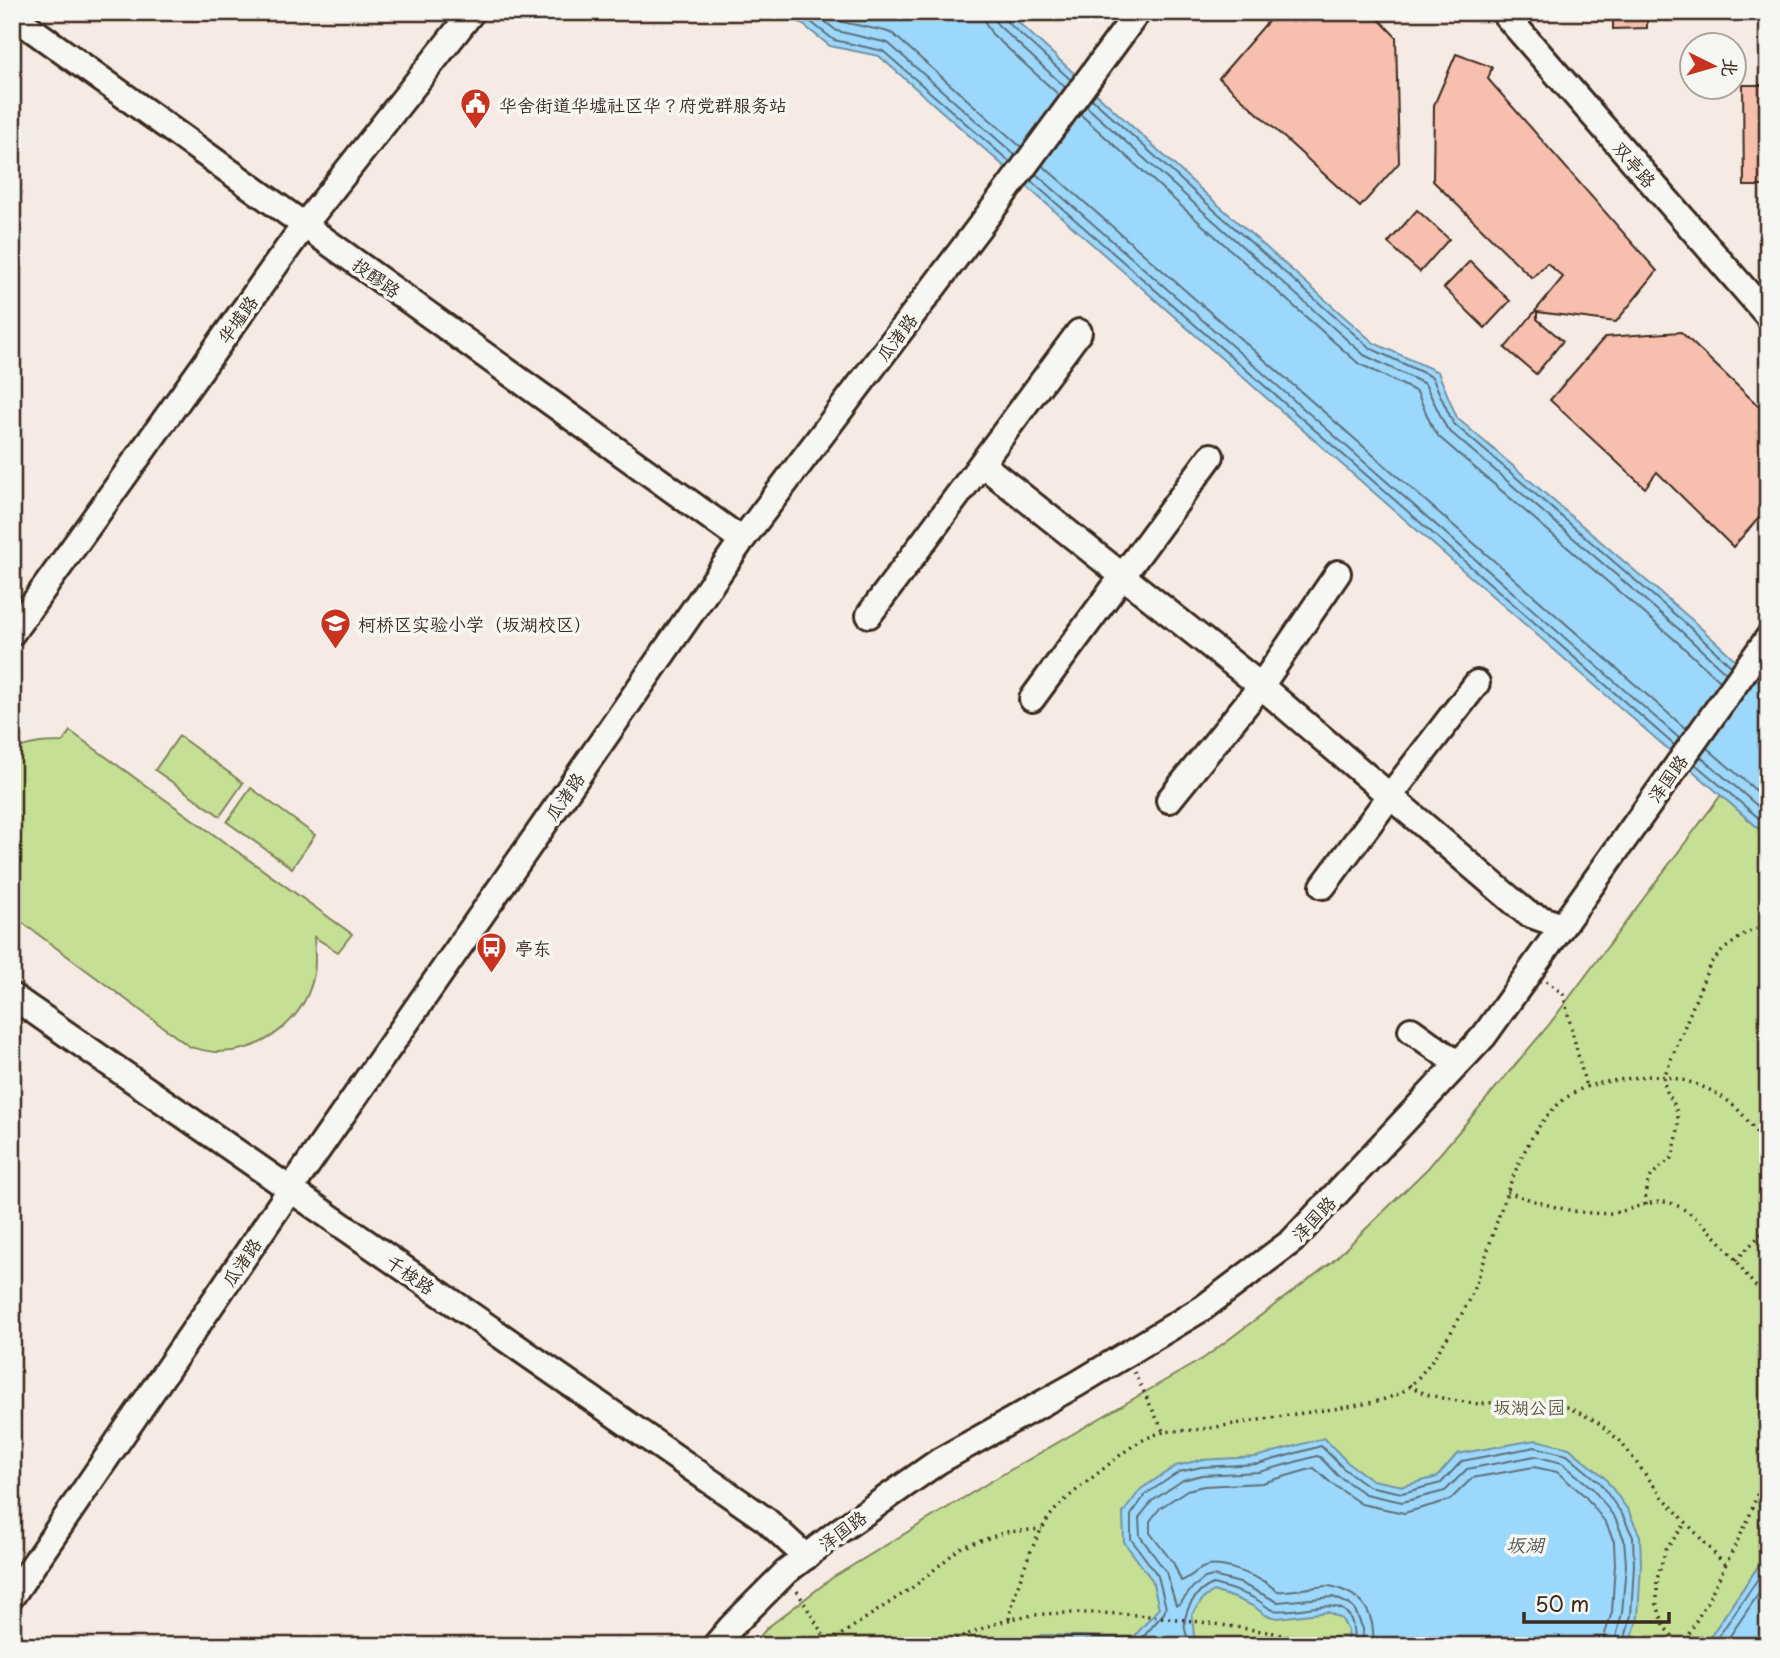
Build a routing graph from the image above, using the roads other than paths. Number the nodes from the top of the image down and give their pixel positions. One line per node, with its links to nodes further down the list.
1 (472, 12): 5 (street, 华墟路)
2 (1138, 12): 10 (street, 瓜渚路)
3 (1503, 12): 6 (street, 双亭路)
4 (12, 15): 5 (street, 投醪路)
5 (305, 224): 10 (street, 投醪路); 14 (street, 华墟路)
6 (1768, 316)
7 (1079, 332): 9 (street)
8 (1211, 457): 12 (street)
9 (982, 464): 12 (street); 13 (street)
10 (741, 540): 26 (street, 瓜渚路)
11 (1338, 573): 17 (street)
12 (1122, 575): 17 (street); 18 (street)
13 (869, 615)
14 (12, 634)
15 (1763, 644): 22 (street, 泽国路)
16 (1477, 683): 19 (street)
17 (1261, 686): 19 (street); 20 (street)
18 (1032, 699)
19 (1390, 796): 21 (street); 22 (street)
20 (1170, 800)
21 (1323, 886)
22 (1562, 926): 25 (street, 泽国路)
23 (12, 996): 26 (street, 千梭路)
24 (1411, 1030): 25 (street)
25 (1458, 1064): 27 (street, 泽国路)
26 (290, 1190): 27 (street, 千梭路); 28 (street, 瓜渚路)
27 (806, 1556): 29 (street, 泽国路)
28 (12, 1596)
29 (715, 1646)

